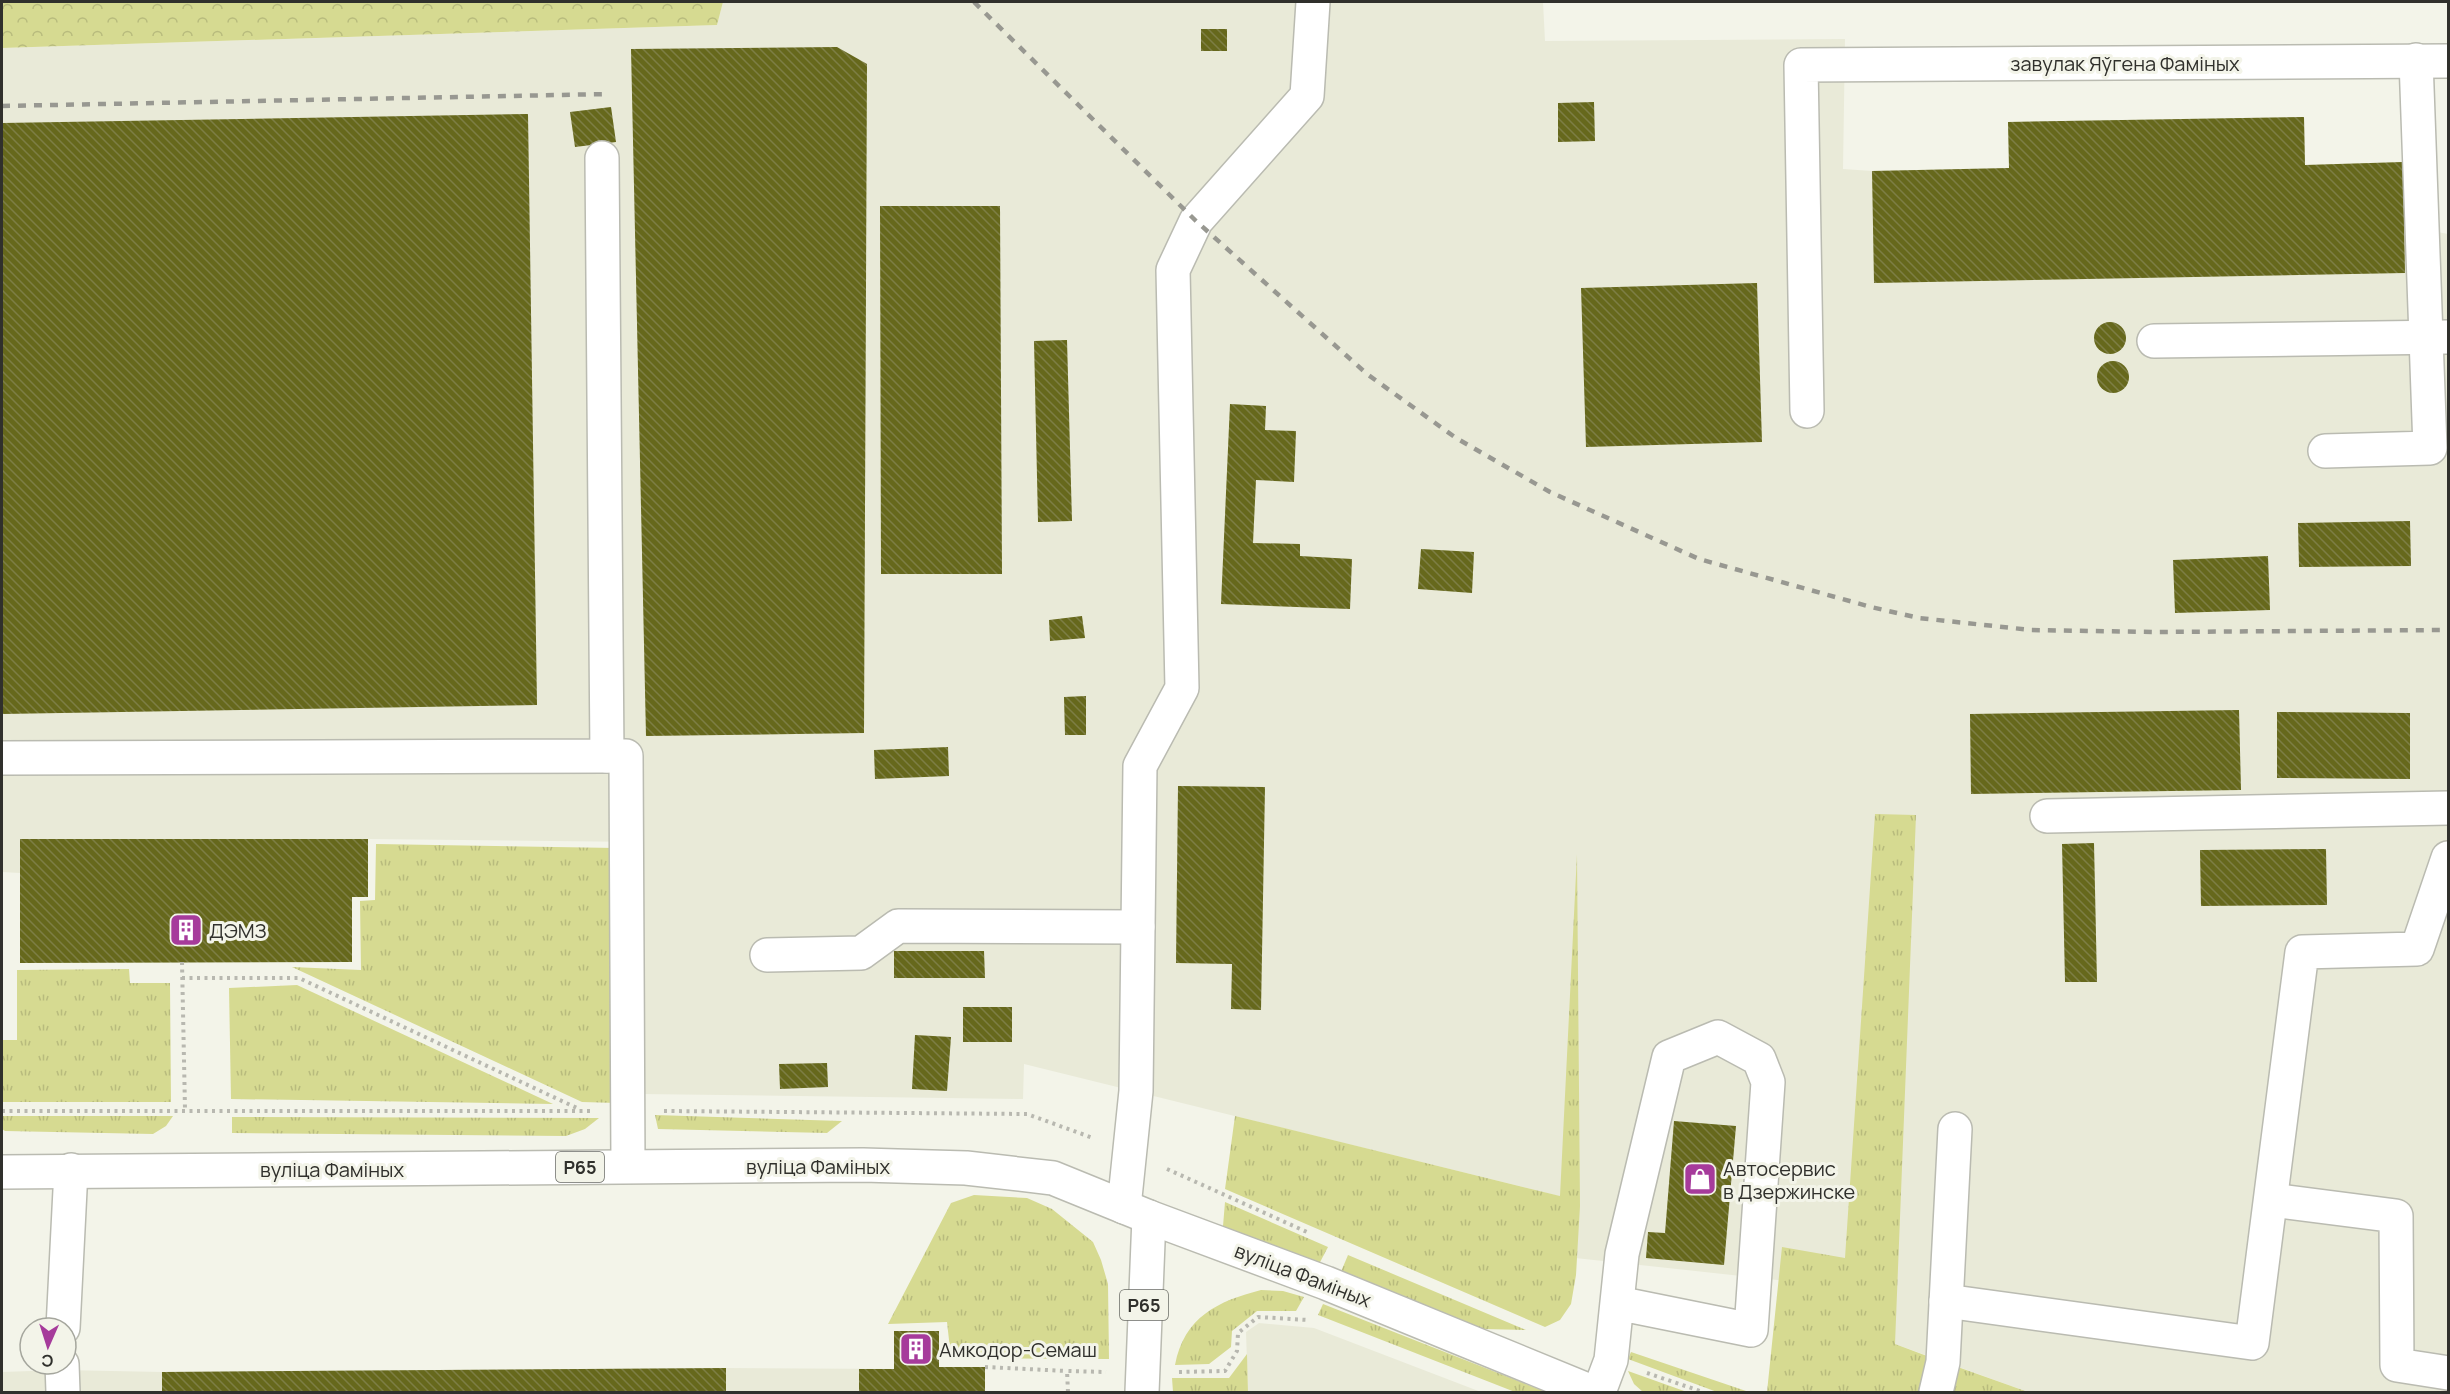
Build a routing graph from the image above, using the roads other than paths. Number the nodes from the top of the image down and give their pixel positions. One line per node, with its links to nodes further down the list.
1 (1313, 2): 14 (main road)
2 (2416, 60): 3 (main road, завулак Яўгена Фаміных); 5 (main road); 7 (main road, завулак Яўгена Фаміных)
3 (2448, 61)
4 (602, 158): 9 (main road)
5 (2437, 337): 6 (main road); 8 (main road)
6 (2154, 341)
7 (1807, 411)
8 (2325, 451)
9 (607, 756): 10 (main road); 17 (main road)
10 (2, 758)
11 (2448, 808): 12 (main road)
12 (2047, 816)
13 (2448, 858): 20 (main road)
14 (1138, 927): 15 (main road); 21 (main road)
15 (767, 955)
16 (1955, 1130): 22 (main road)
17 (628, 1166): 18 (main road, вуліца Фаміных / Р65); 21 (main road, вуліца Фаміных / Р65)
18 (71, 1170): 19 (main road, вуліца Фаміных / Р65); 24 (main road)
19 (2, 1172)
20 (2271, 1200): 22 (main road); 25 (main road)
21 (1137, 1212): 27 (main road, Р65); 29 (main road, вуліца Фаміных)
22 (1946, 1301): 31 (main road)
23 (1617, 1303): 23 (main road); 30 (main road)
24 (64, 1316)
25 (2448, 1372)
26 (62, 1376): 28 (main road)
27 (1142, 1383)
28 (63, 1392)
29 (1592, 1392)
30 (1599, 1392)
31 (1936, 1392)

